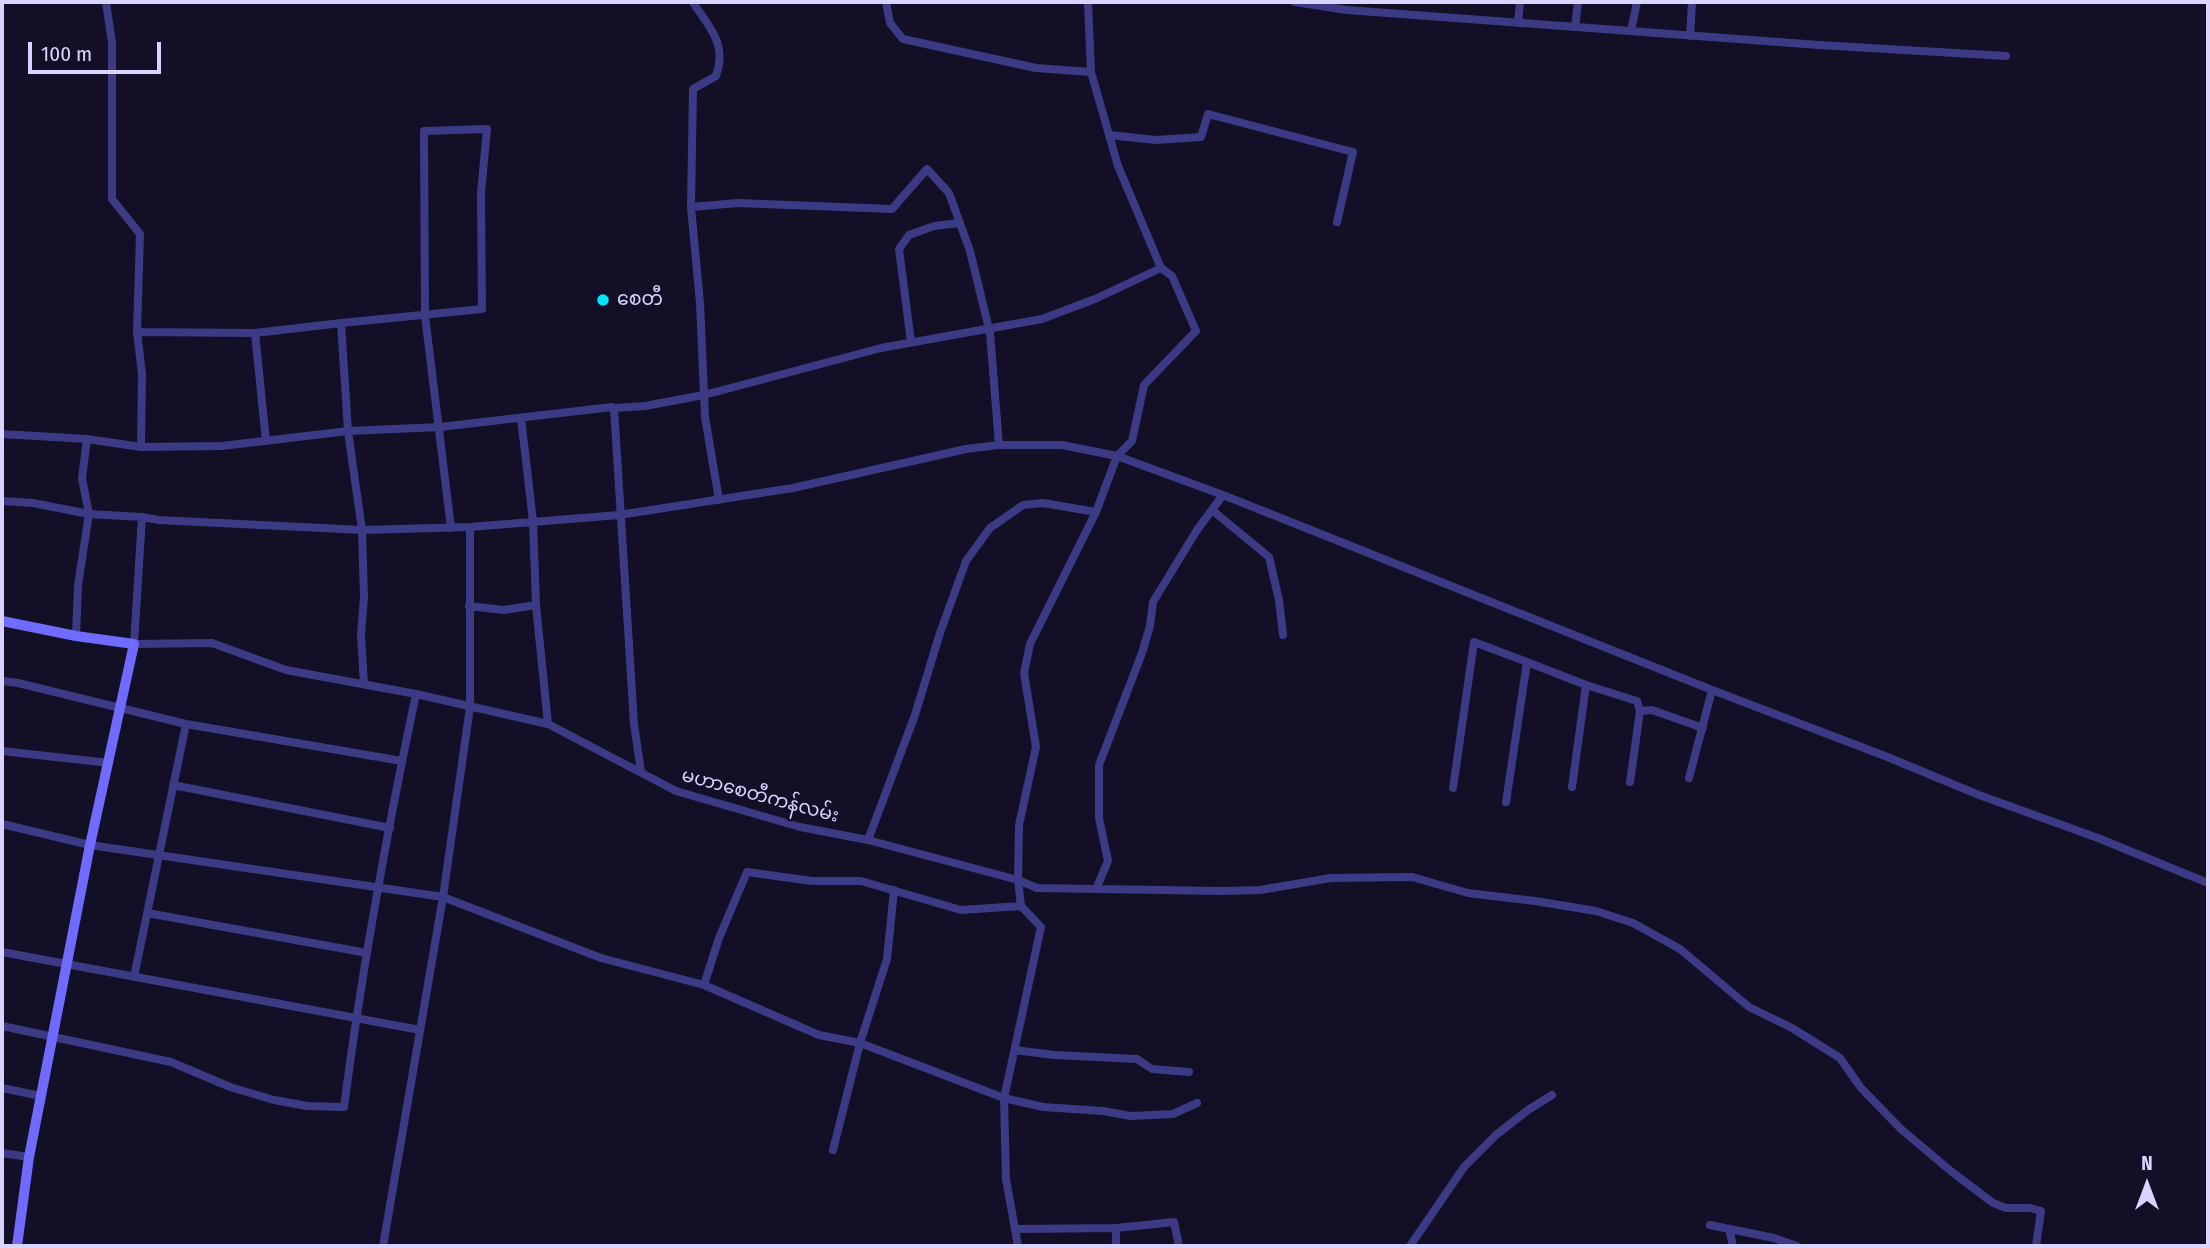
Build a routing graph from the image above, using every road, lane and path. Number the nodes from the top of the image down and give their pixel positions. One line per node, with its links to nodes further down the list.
1 (106, 2): 24 (street)
2 (886, 2): 15 (street)
3 (1088, 2): 15 (street)
4 (1295, 2): 10 (street)
5 (1520, 2): 10 (street)
6 (1578, 2): 11 (street)
7 (1637, 2): 12 (street)
8 (1692, 2): 13 (street)
9 (694, 4): 17 (street)
10 (1518, 23): 11 (street)
11 (1575, 27): 12 (street)
12 (1631, 31): 13 (street)
13 (1690, 36): 14 (street)
14 (2006, 57)
15 (1091, 72): 16 (street)
16 (1109, 135): 18 (street); 20 (street)
17 (691, 207): 19 (street); 27 (street)
18 (1336, 222)
19 (960, 223): 23 (street); 26 (street)
20 (1161, 268): 23 (street); 37 (street)
21 (425, 316): 21 (street); 22 (street); 30 (street)
22 (341, 323): 25 (street); 31 (street)
23 (988, 329): 26 (street); 35 (street)
24 (137, 332): 25 (street); 36 (street)
25 (255, 333): 34 (street)
26 (911, 342): 27 (street)
27 (704, 395): 28 (street); 39 (street)
28 (614, 408): 29 (street); 44 (street)
29 (521, 418): 30 (street); 46 (street)
30 (440, 427): 31 (street); 47 (street)
31 (348, 430): 34 (street); 49 (street)
32 (2, 434): 33 (street)
33 (87, 439): 36 (street); 43 (street)
34 (266, 441): 36 (street)
35 (999, 445): 37 (street); 39 (street)
36 (141, 447)
37 (1117, 456): 38 (street); 42 (street)
38 (1223, 495): 41 (street); 60 (street)
39 (719, 499): 44 (street)
40 (2, 501): 43 (street)
41 (1212, 510): 53 (street); 86 (street)
42 (1096, 512): 80 (street); 83 (street)
43 (89, 514): 45 (street); 54 (street)
44 (619, 515): 46 (street); 71 (street)
45 (142, 517): 49 (street); 55 (street)
46 (533, 521): 48 (street); 50 (street)
47 (451, 527): 48 (street); 49 (street)
48 (470, 527): 51 (street)
49 (362, 530): 58 (street)
50 (536, 605): 51 (street); 66 (street)
51 (469, 606): 62 (street)
52 (2, 621): 54 (street)
53 (1283, 635)
54 (76, 636): 55 (street)
55 (134, 644): 58 (street, မဟာစေတီကန်လမ်း); 63 (street)
56 (1527, 662): 59 (street); 76 (street); 77 (street)
57 (2, 681): 63 (street)
58 (364, 684): 61 (street, မဟာစေတီကန်လမ်း)
59 (1586, 685): 64 (street); 75 (street)
60 (1712, 690): 67 (street); 84 (street)
61 (416, 694): 62 (street, မဟာစေတီကန်လမ်း); 69 (street)
62 (470, 707): 66 (street, မဟာစေတီကန်လမ်း); 88 (street)
63 (120, 708): 65 (street); 70 (street)
64 (1640, 711): 67 (street); 73 (street)
65 (186, 724): 69 (street); 74 (street)
66 (548, 724): 71 (street, မဟာစေတီကန်လမ်း)
67 (1703, 728): 72 (street)
68 (2, 751): 70 (street)
69 (402, 761): 79 (street)
70 (109, 763): 81 (street)
71 (640, 772): 80 (street, မဟာစေတီကန်လမ်း)
72 (1689, 778)
73 (1630, 782)
74 (173, 785): 79 (street); 82 (street)
75 (1572, 787)
76 (1452, 788)
77 (1506, 802)
78 (2, 824): 81 (street)
79 (390, 828): 85 (street)
80 (868, 840): 83 (street, မဟာစေတီကန်လမ်း)
81 (90, 845): 82 (street); 93 (street)
82 (159, 855): 85 (street); 90 (street)
83 (1018, 880): 86 (street, မဟာစေတီကန်လမ်း); 89 (street)
84 (2208, 883)
85 (379, 888): 88 (street); 92 (street)
86 (1096, 889): 123 (street, မဟာစေတီကန်လမ်း)
87 (894, 890): 89 (street); 95 (street); 100 (street)
88 (443, 897): 95 (street); 98 (street)
89 (1021, 906): 101 (street)
90 (147, 913): 92 (street); 94 (street)
91 (2, 952): 93 (street)
92 (368, 953): 96 (street)
93 (67, 964): 94 (street); 99 (street)
94 (134, 977): 96 (street)
95 (704, 985): 100 (street)
96 (355, 1019): 98 (street); 99 (street)
97 (2, 1026): 99 (street)
98 (421, 1030): 116 (street)
99 (53, 1036): 105 (street)
100 (860, 1044): 106 (street); 108 (street)
101 (1014, 1050): 102 (street); 106 (street)
102 (1189, 1072)
103 (2, 1088): 105 (street)
104 (1552, 1095): 120 (street)
105 (41, 1096): 110 (street)
106 (1004, 1098): 107 (street); 113 (street)
107 (1197, 1102)
108 (833, 1150)
109 (2, 1153): 110 (street)
110 (29, 1157): 115 (street)
111 (1710, 1225): 114 (street)
112 (1116, 1228): 113 (street); 118 (street); 119 (street)
113 (1015, 1229): 117 (street)
114 (1730, 1229): 121 (street); 122 (street)
115 (17, 1246)
116 (383, 1246)
117 (1018, 1246)
118 (1116, 1246)
119 (1179, 1246)
120 (1410, 1246)
121 (1733, 1246)
122 (1797, 1246)
123 (2036, 1246)

